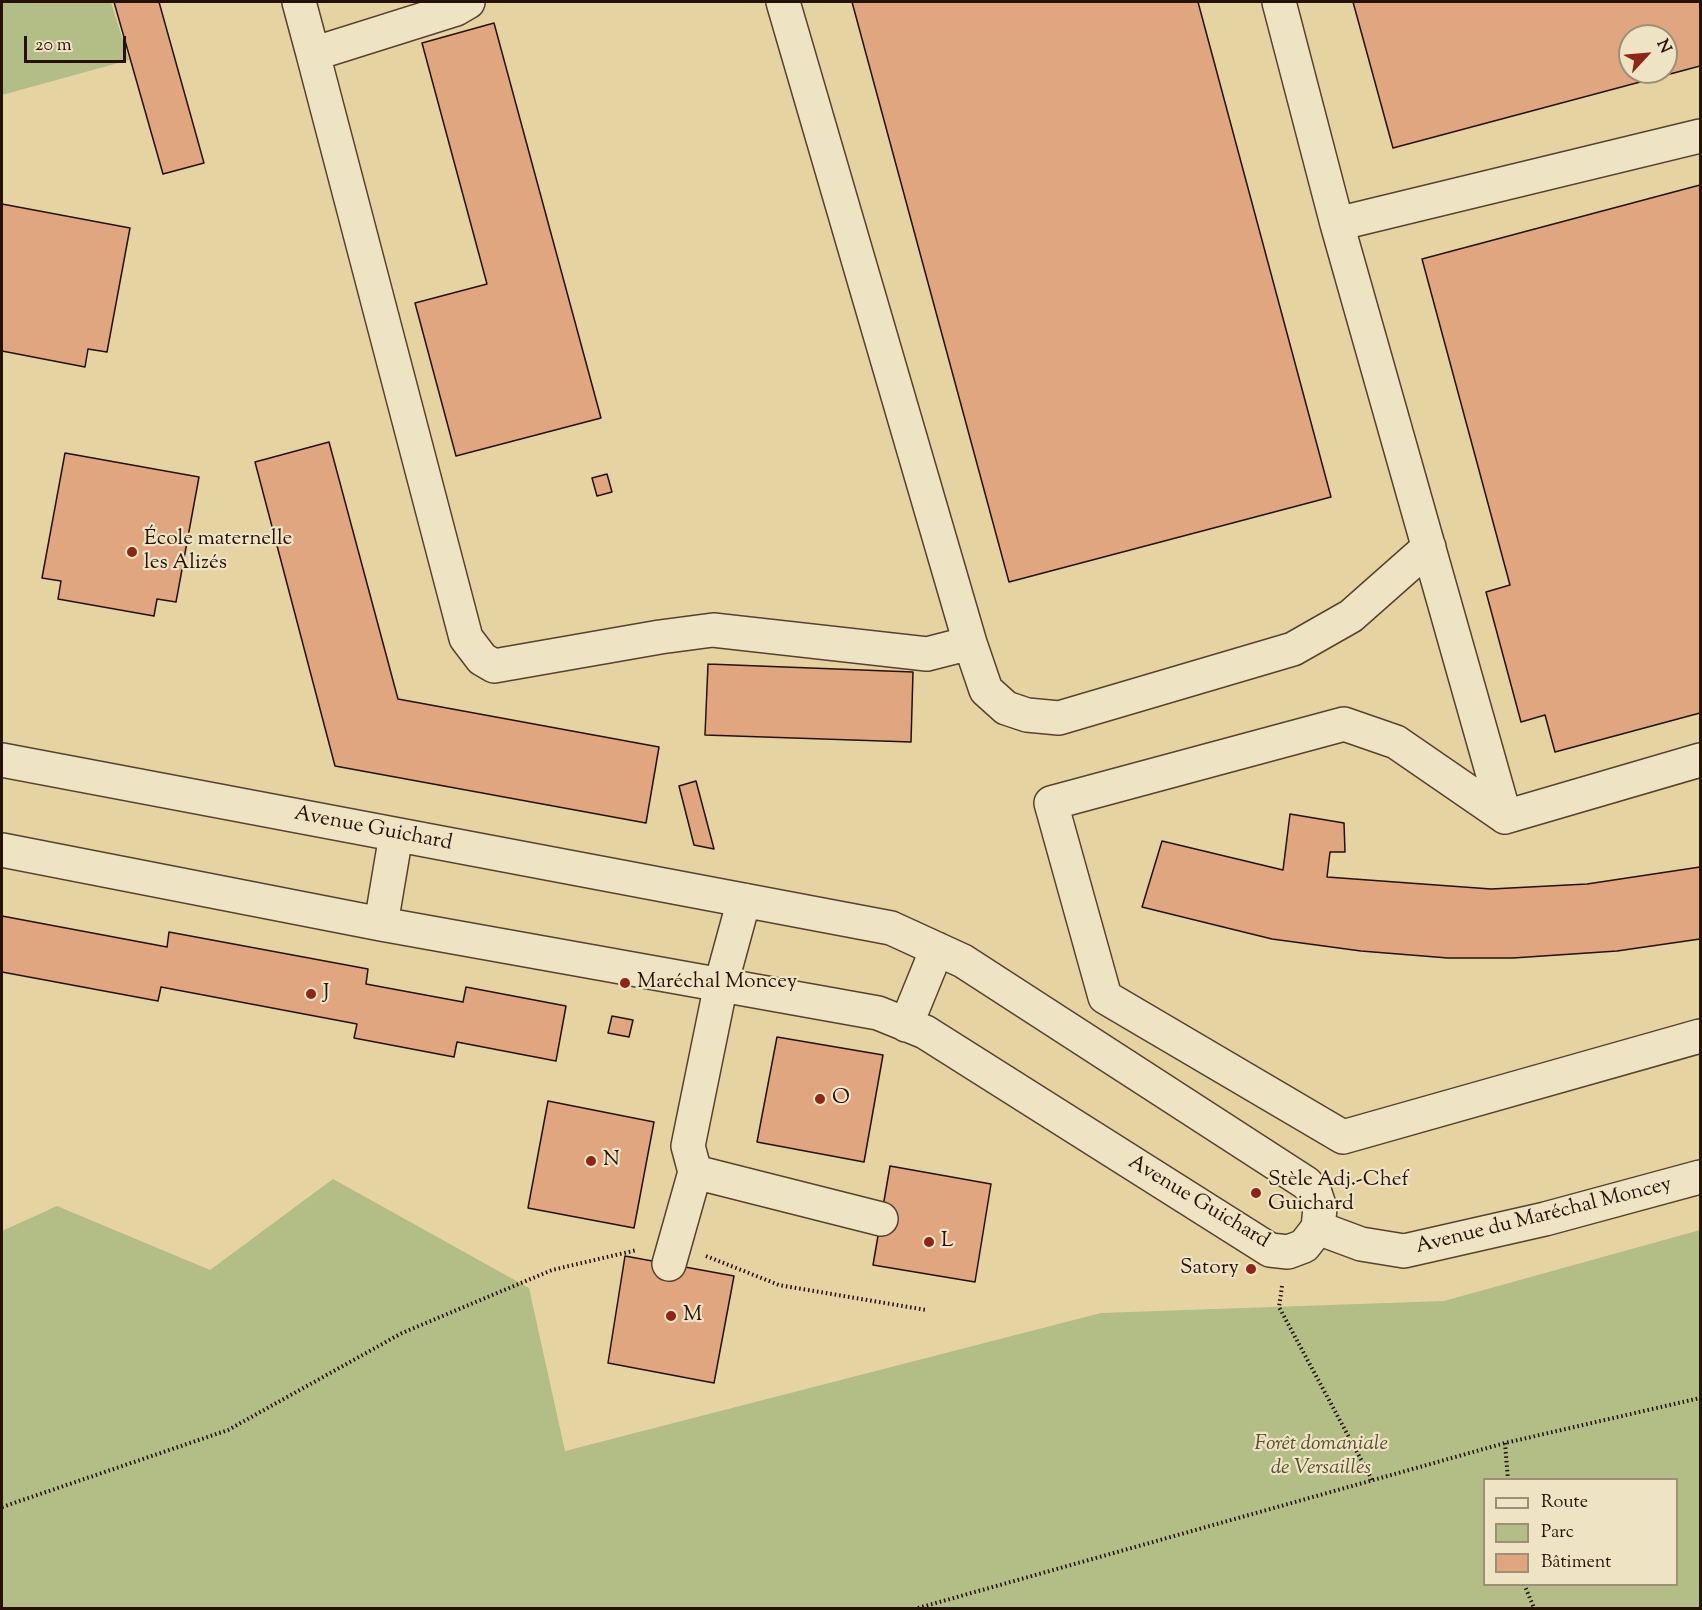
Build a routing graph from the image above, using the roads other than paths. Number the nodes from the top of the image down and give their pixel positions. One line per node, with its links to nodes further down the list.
1 (299, 2): 5 (street)
2 (468, 2): 5 (street)
3 (783, 2): 9 (street)
4 (1278, 2): 7 (street)
5 (313, 54): 9 (street)
6 (1701, 136): 7 (street)
7 (1337, 224): 8 (street)
8 (1429, 546): 9 (street); 12 (street)
9 (970, 643)
10 (2, 760): 13 (street, Avenue Guichard)
11 (1701, 760): 12 (street)
12 (1505, 817): 20 (street)
13 (396, 835): 15 (street, Avenue Guichard); 16 (street)
14 (2, 850): 16 (street, Avenue Guichard)
15 (744, 900): 17 (street, Avenue Guichard); 18 (street)
16 (381, 924): 18 (street, Avenue Guichard)
17 (936, 949): 19 (street); 24 (street, Avenue Guichard)
18 (721, 984): 19 (street, Avenue Guichard); 21 (street)
19 (906, 1025): 24 (street, Avenue Guichard)
20 (1701, 1036)
21 (695, 1172): 23 (street); 25 (street)
22 (1701, 1177): 24 (street, Avenue du Maréchal Moncey)
23 (881, 1219)
24 (1318, 1228)
25 (672, 1252)

